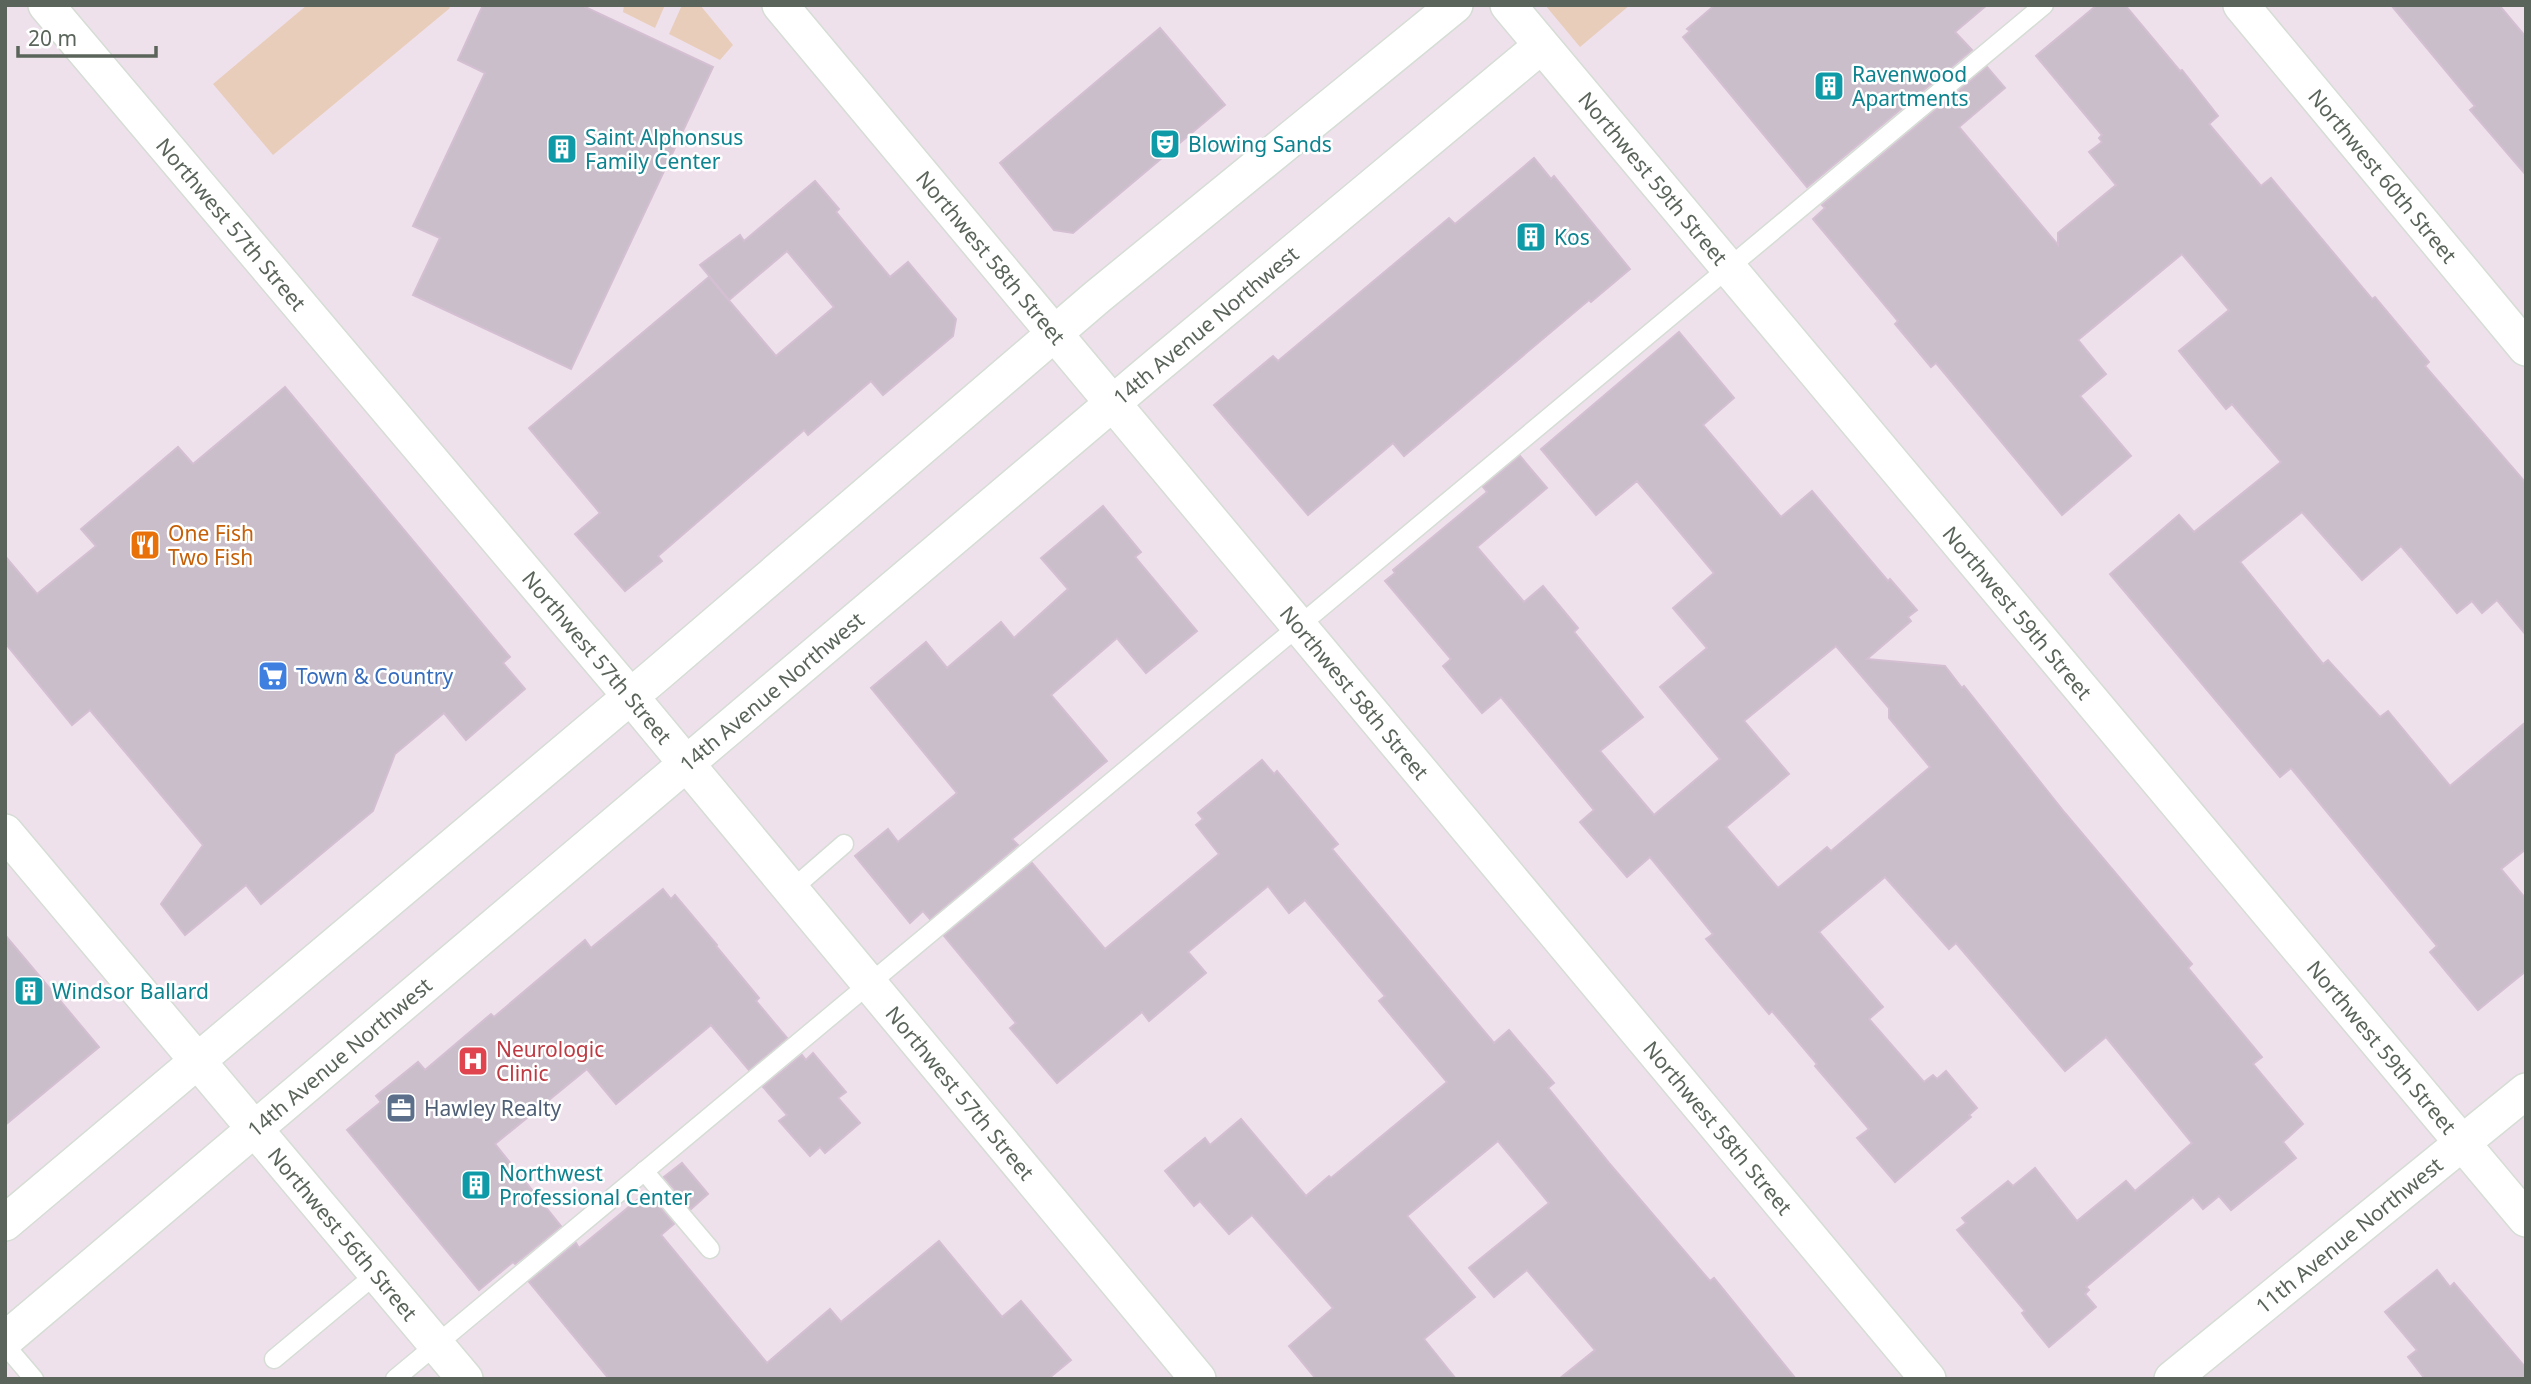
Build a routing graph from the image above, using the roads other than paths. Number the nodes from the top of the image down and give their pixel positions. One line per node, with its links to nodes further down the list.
1 (46, 5): 13 (street, Northwest 57th Street)
2 (780, 5): 9 (street, Northwest 58th Street)
3 (1455, 5): 9 (street)
4 (1508, 5): 7 (street, Northwest 59th Street)
5 (2044, 5): 8 (lane)
6 (2241, 5): 10 (street, Northwest 60th Street)
7 (1541, 46): 8 (street, Northwest 59th Street); 11 (street, 14th Avenue Northwest)
8 (1729, 269): 12 (lane); 22 (street, Northwest 59th Street)
9 (1055, 334): 11 (street, Northwest 58th Street); 13 (street)
10 (2526, 348)
11 (1113, 404): 12 (street, Northwest 58th Street); 14 (street, 14th Avenue Northwest)
12 (1300, 627): 18 (lane); 35 (street, Northwest 58th Street)
13 (631, 697): 14 (street, Northwest 57th Street); 19 (street)
14 (685, 764): 17 (street, Northwest 57th Street); 21 (street, 14th Avenue Northwest)
15 (5, 832): 19 (street, Northwest 56th Street)
16 (844, 844): 17 (lane)
17 (791, 890): 18 (street, Northwest 57th Street)
18 (868, 983): 23 (lane); 34 (street, Northwest 57th Street)
19 (197, 1062): 21 (street, Northwest 56th Street); 25 (street)
20 (2526, 1091): 22 (street, 11th Avenue Northwest)
21 (256, 1129): 27 (street, Northwest 56th Street); 28 (street, 14th Avenue Northwest)
22 (2463, 1143): 24 (street, Northwest 59th Street); 36 (street, 11th Avenue Northwest)
23 (644, 1171): 26 (lane); 29 (lane)
24 (2526, 1219)
25 (5, 1223)
26 (710, 1249)
27 (376, 1274): 29 (street, Northwest 56th Street); 30 (lane)
28 (5, 1343): 31 (lane)
29 (436, 1345): 32 (lane); 33 (street, Northwest 56th Street)
30 (274, 1359)
31 (34, 1379)
32 (395, 1379)
33 (465, 1379)
34 (1198, 1379)
35 (1928, 1379)
36 (2172, 1379)

